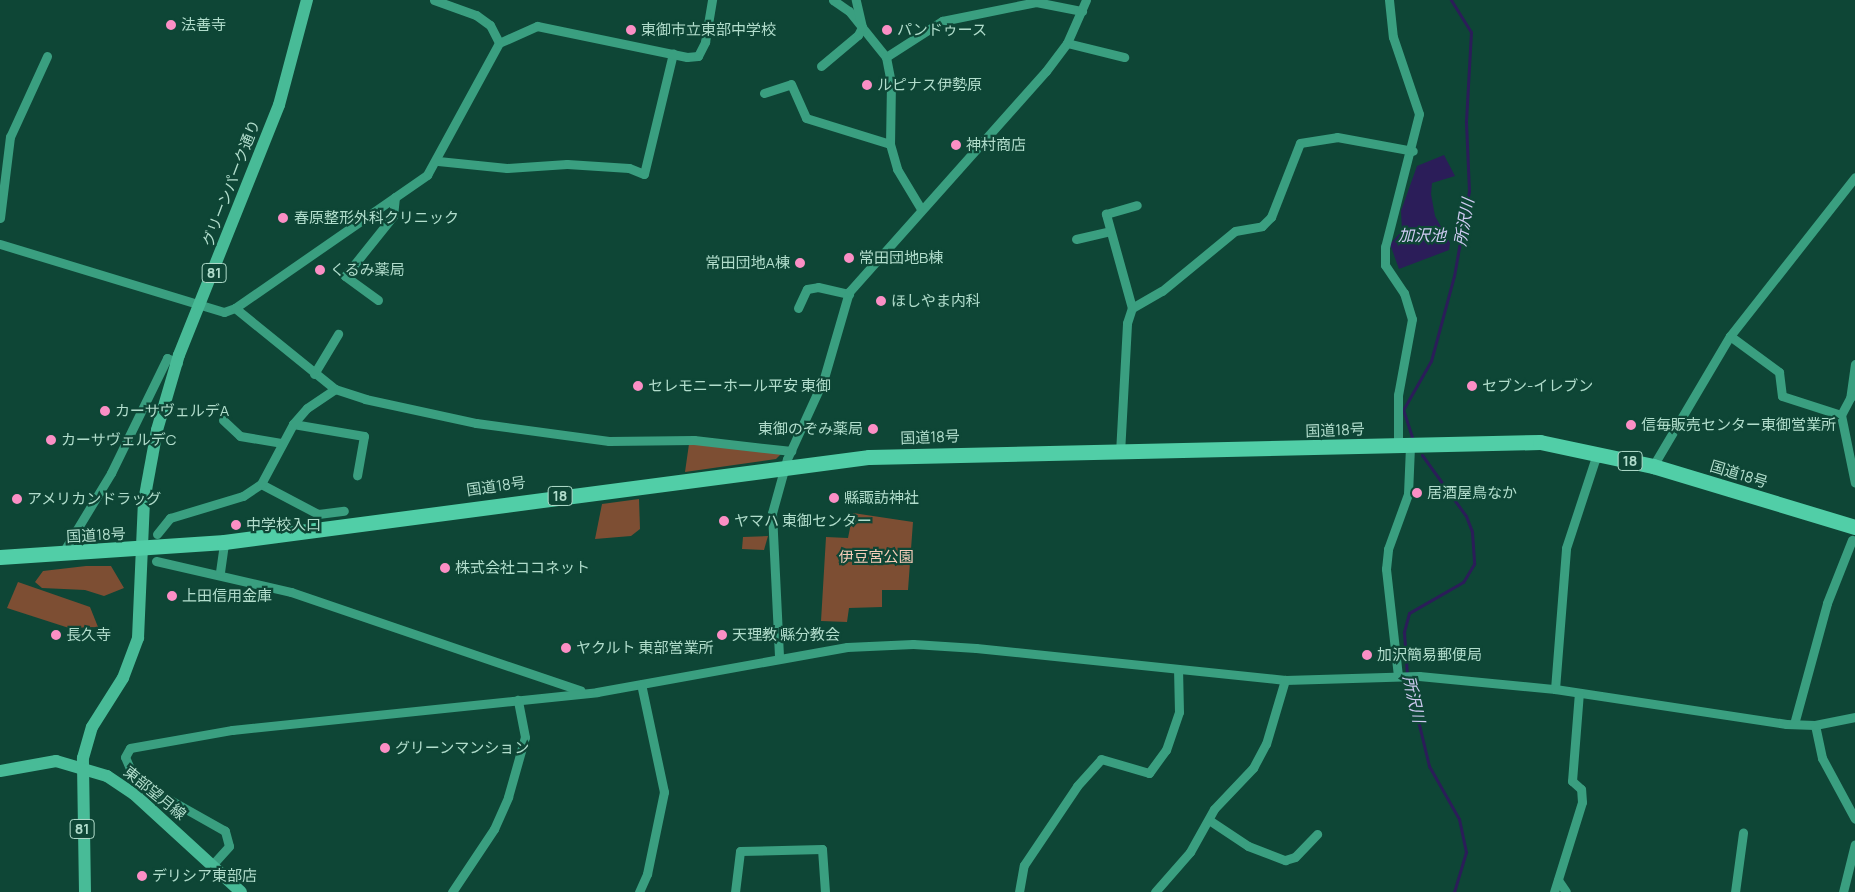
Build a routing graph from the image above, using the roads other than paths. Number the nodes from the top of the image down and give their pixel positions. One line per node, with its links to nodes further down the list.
1 (307, 0): 31 (main road, グリーンパーク通り / 81)
2 (434, 0): 10 (street)
3 (712, 0): 12 (street)
4 (833, 0): 9 (street)
5 (856, 0): 9 (street)
6 (1086, 0): 8 (street)
7 (1389, 0): 19 (street)
8 (1082, 11): 11 (street); 14 (street)
9 (862, 27): 14 (street); 16 (street)
10 (499, 43): 12 (street); 20 (street)
11 (1067, 43): 15 (street); 24 (street)
12 (673, 53): 20 (street)
13 (47, 56): 25 (street)
14 (886, 57): 18 (street)
15 (1124, 57)
16 (821, 66)
17 (764, 92): 18 (street)
18 (890, 144): 24 (street)
19 (1413, 151): 34 (street); 47 (street)
20 (438, 161): 22 (street)
21 (1855, 177): 36 (street)
22 (395, 196): 30 (street); 32 (street)
23 (1137, 205): 26 (street)
24 (921, 209): 29 (street)
25 (0, 218)
26 (1110, 231): 27 (street); 34 (street)
27 (1076, 239)
28 (0, 244): 31 (street)
29 (849, 294): 33 (street); 48 (street)
30 (378, 300)
31 (201, 304): 32 (street); 37 (main road, グリーンパーク通り / 81)
32 (235, 308): 39 (street)
33 (798, 308)
34 (1132, 308): 49 (street)
35 (338, 334): 39 (street)
36 (1730, 336): 43 (street); 51 (street)
37 (178, 363): 41 (street); 42 (main road, グリーンパーク通り / 81)
38 (1855, 364): 43 (street)
39 (314, 374): 40 (street)
40 (335, 389): 45 (street); 48 (street)
41 (146, 401): 42 (street); 61 (street)
42 (163, 406): 60 (main road, グリーンパーク通り / 81)
43 (1841, 415): 54 (street)
44 (223, 420): 46 (street)
45 (293, 424): 46 (street); 53 (street)
46 (282, 443): 55 (street)
47 (1404, 446): 49 (highway, 国道18号 / 18); 50 (highway, 国道18号 / 18); 67 (street)
48 (791, 451): 52 (street)
49 (1120, 454): 52 (highway, 国道18号 / 18)
50 (1603, 454): 51 (highway, 国道18号 / 18); 70 (street)
51 (1654, 466): 58 (highway, 国道18号 / 18)
52 (784, 467): 59 (highway, 国道18号 / 18); 65 (street)
53 (357, 475)
54 (1855, 483)
55 (261, 484): 56 (street); 57 (street)
56 (344, 511)
57 (157, 534)
58 (1854, 534): 75 (street)
59 (224, 542): 60 (highway, 国道18号 / 18); 64 (street)
60 (142, 550): 61 (highway, 国道18号 / 18); 77 (main road, 81)
61 (62, 554): 62 (highway, 国道18号 / 18)
62 (0, 557)
63 (156, 561): 64 (street)
64 (220, 572): 71 (street)
65 (778, 656): 66 (street); 69 (street)
66 (1178, 669): 68 (street); 92 (street)
67 (1398, 676): 68 (street); 70 (street)
68 (1285, 680): 80 (street)
69 (641, 684): 71 (street); 89 (street)
70 (1555, 689): 72 (street)
71 (584, 692): 73 (street)
72 (1579, 693): 75 (street); 85 (street)
73 (518, 700): 84 (street); 88 (street)
74 (1855, 717): 76 (street)
75 (1794, 724): 76 (street)
76 (1815, 725): 79 (street)
77 (82, 765): 78 (main road, 東部望月線); 84 (main road, 東部望月線); 86 (main road, 81)
78 (0, 771)
79 (1855, 819)
80 (1209, 820): 81 (street); 93 (street)
81 (1317, 834)
82 (1743, 834): 96 (street)
83 (1855, 844): 97 (street)
84 (213, 864): 87 (main road, 東部望月線)
85 (1558, 880): 94 (street); 95 (street)
86 (85, 892)
87 (241, 892)
88 (452, 892)
89 (638, 892)
90 (735, 892): 91 (street)
91 (825, 892)
92 (1018, 892)
93 (1155, 892)
94 (1554, 892)
95 (1566, 892)
96 (1735, 892)
97 (1843, 892)

